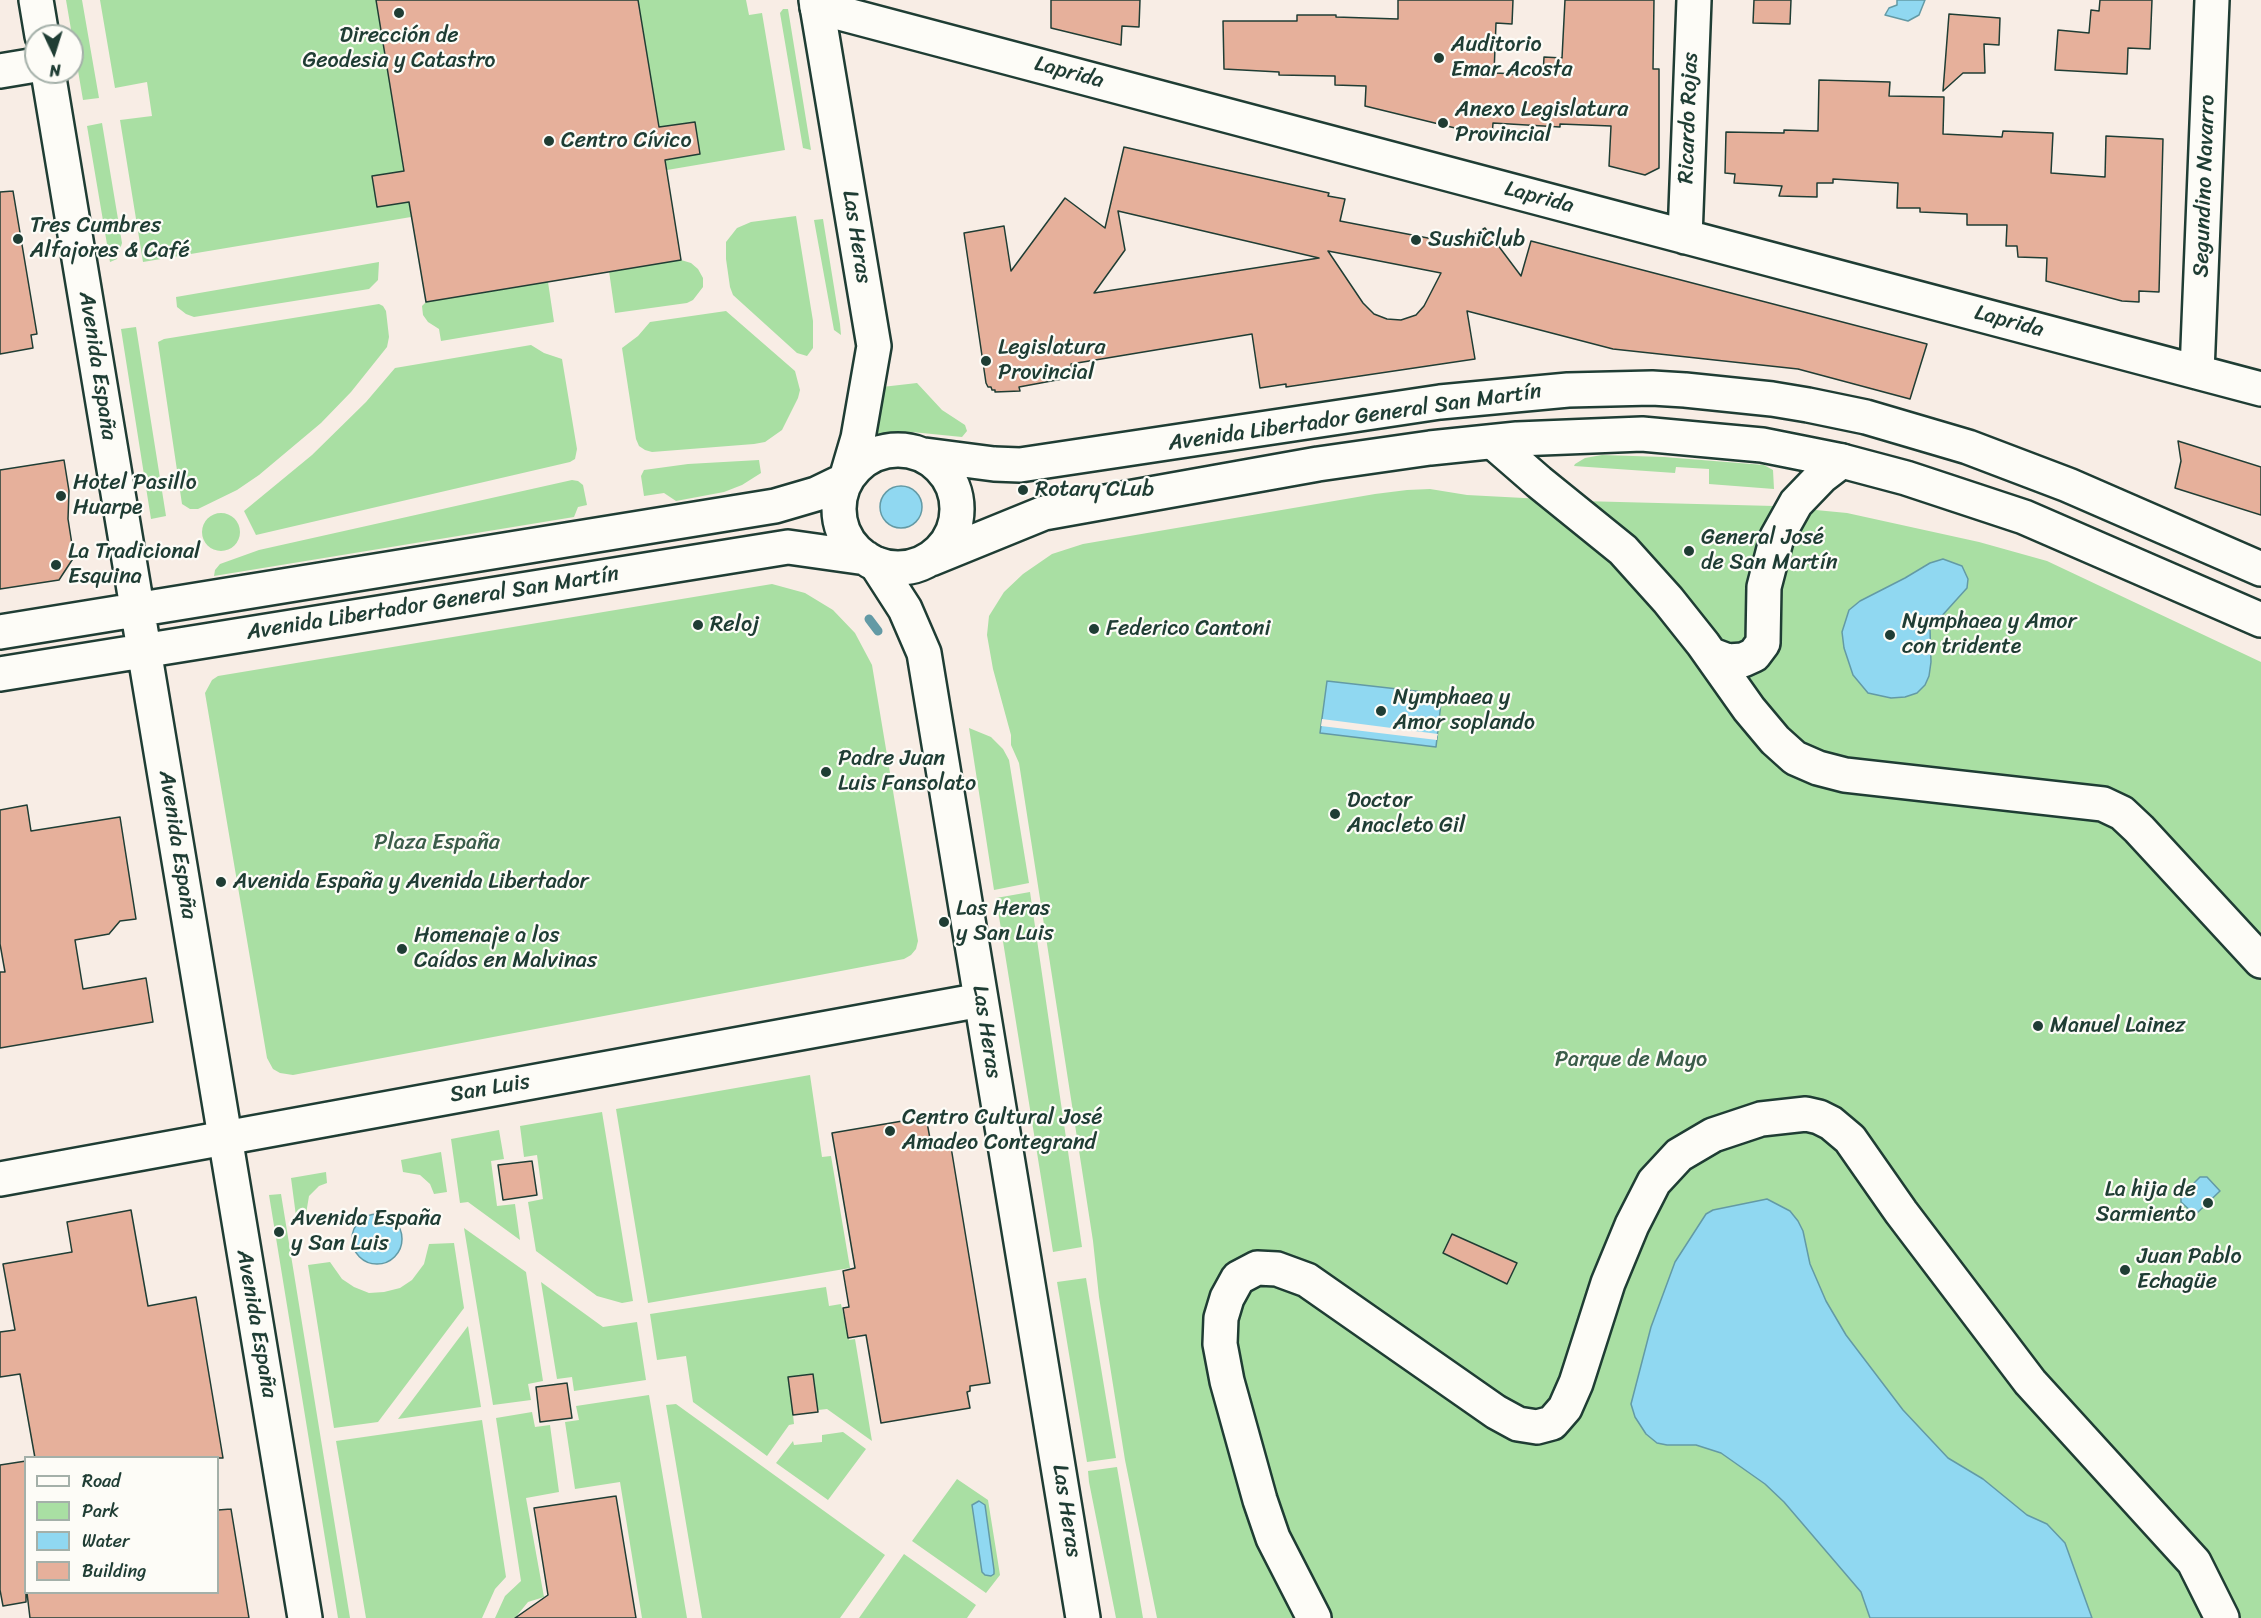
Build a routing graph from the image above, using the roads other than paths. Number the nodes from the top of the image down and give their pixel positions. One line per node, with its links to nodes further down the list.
1 (36, 0): 5 (street)
2 (1694, 0): 9 (street, Ricardo Rojas)
3 (2212, 0): 10 (street, Segundino Navarro)
4 (817, 3): 9 (street, Laprida); 15 (street, Las Heras)
5 (40, 24)
6 (24, 67): 7 (street)
7 (0, 71)
8 (50, 84): 19 (street, Avenida España)
9 (1685, 237): 10 (street, Laprida)
10 (2197, 372): 11 (street, Laprida)
11 (2261, 389)
12 (1493, 442): 14 (street, Avenida Libertador General San Martín); 16 (street, Avenida Libertador General San Martín); 23 (street)
13 (925, 455): 15 (street); 16 (street); 18 (street, Avenida Libertador General San Martín)
14 (1842, 461): 20 (street, Avenida Libertador General San Martín); 23 (street)
15 (847, 476): 17 (street); 19 (street, Avenida Libertador General San Martín)
16 (931, 559): 17 (street)
17 (871, 561): 22 (street, Avenida Libertador General San Martín); 26 (street, Las Heras)
18 (2261, 569)
19 (138, 610): 21 (street, Avenida Libertador General San Martín); 22 (street, Avenida España)
20 (2261, 620)
21 (0, 632)
22 (145, 651): 24 (street, Avenida Libertador General San Martín); 27 (street, Avenida España)
23 (1712, 655): 25 (street)
24 (0, 674)
25 (2261, 962)
26 (981, 1000): 27 (street, San Luis); 30 (street, Las Heras)
27 (225, 1137): 28 (street, San Luis); 29 (street, Avenida España)
28 (0, 1179)
29 (305, 1618)
30 (1083, 1618)
31 (1314, 1618): 32 (street)
32 (2222, 1618)

